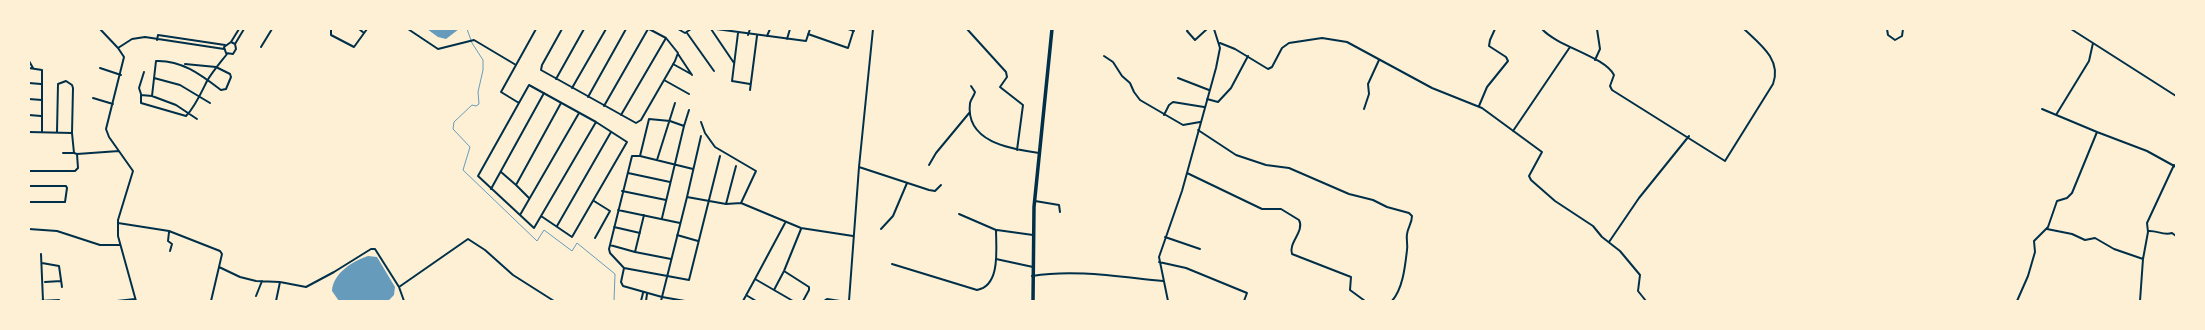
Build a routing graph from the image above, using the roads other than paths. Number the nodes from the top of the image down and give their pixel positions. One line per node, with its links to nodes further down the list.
1 (100, 29): 58 (street)
2 (239, 29): 51 (street)
3 (244, 29): 54 (street)
4 (272, 29): 56 (street)
5 (330, 29): 40 (street)
6 (359, 29): 40 (street)
7 (367, 29): 40 (street)
8 (408, 29): 68 (street)
9 (536, 29): 68 (street)
10 (558, 29): 41 (street)
11 (562, 29): 41 (street)
12 (584, 29): 80 (street)
13 (606, 29): 87 (street)
14 (626, 29): 96 (street)
15 (648, 29): 48 (street); 106 (street)
16 (678, 29): 42 (street)
17 (691, 29): 42 (street)
18 (711, 29): 70 (street)
19 (716, 29): 38 (street)
20 (750, 29): 45 (street)
21 (770, 29): 47 (street)
22 (790, 29): 49 (street)
23 (810, 29): 44 (street)
24 (848, 29): 39 (street)
25 (873, 29): 149 (street)
26 (967, 29): 136 (street)
27 (1052, 29): 140 (main road)
28 (1188, 29): 29 (street)
29 (1206, 29)
30 (1214, 29): 52 (street)
31 (1495, 29): 107 (street)
32 (1542, 29): 57 (street)
33 (1597, 29): 65 (street)
34 (1744, 29): 135 (street)
35 (1887, 29): 36 (street)
36 (1903, 29)
37 (2071, 29): 53 (street)
38 (729, 30): 43 (street)
39 (854, 30): 44 (street)
40 (364, 33)
41 (560, 33): 80 (street)
42 (687, 33): 75 (street)
43 (738, 33): 45 (street); 70 (street)
44 (808, 34): 49 (street)
45 (748, 35): 46 (street)
46 (757, 36): 47 (street); 85 (street)
47 (767, 36): 49 (street)
48 (666, 38): 60 (street); 116 (street)
49 (786, 39)
50 (157, 40): 55 (street); 58 (street); 59 (street)
51 (230, 42): 54 (street); 55 (street)
52 (1220, 43): 63 (street); 89 (street)
53 (2093, 43): 94 (street); 118 (street)
54 (235, 44): 61 (street)
55 (225, 45): 59 (street)
56 (261, 47)
57 (1570, 47): 65 (street); 127 (street)
58 (118, 48): 77 (street)
59 (224, 49): 61 (street)
60 (678, 53): 69 (street); 69 (street)
61 (227, 54): 71 (street)
62 (1104, 56): 117 (street)
63 (1248, 56): 64 (street); 99 (street)
64 (1379, 60): 107 (street); 109 (street)
65 (1595, 60): 135 (street)
66 (29, 61): 73 (street)
67 (185, 64): 71 (street); 78 (street); 81 (street)
68 (516, 64): 102 (street)
69 (673, 64): 82 (street)
70 (734, 64): 85 (street)
71 (216, 67): 81 (street); 81 (street)
72 (29, 68): 73 (street)
73 (33, 68): 84 (street)
74 (100, 68): 77 (street)
75 (714, 71)
76 (144, 72): 91 (street)
77 (121, 75): 105 (street)
78 (154, 78): 93 (street); 95 (street)
79 (1178, 78): 89 (street)
80 (556, 79): 87 (street)
81 (208, 80): 95 (street)
82 (664, 80): 92 (street); 116 (street)
83 (29, 83): 84 (street)
84 (41, 84): 100 (street)
85 (750, 84): 88 (street)
86 (971, 86): 112 (street)
87 (572, 88): 96 (street)
88 (750, 90)
89 (1209, 90): 99 (street)
90 (544, 93): 102 (street); 103 (street); 152 (street)
91 (141, 94): 93 (street); 113 (street)
92 (689, 94)
93 (152, 96): 113 (street)
94 (2176, 96)
95 (199, 97): 101 (street); 113 (street)
96 (588, 97): 106 (street)
97 (93, 98): 105 (street)
98 (29, 99): 100 (street)
99 (1207, 99): 108 (street)
100 (42, 100): 119 (street)
101 (210, 103)
102 (519, 103): 160 (street)
103 (561, 103): 114 (street); 157 (street)
104 (674, 103): 121 (street)
105 (113, 104): 137 (street)
106 (604, 106): 116 (street)
107 (1479, 106): 127 (street)
108 (1204, 108): 117 (street); 124 (street)
109 (1364, 109)
110 (2042, 109): 118 (street)
111 (689, 110): 125 (street)
112 (970, 112): 136 (street); 146 (street)
113 (188, 113): 120 (street)
114 (579, 113): 122 (street); 163 (street)
115 (29, 115): 119 (street)
116 (621, 115)
117 (1164, 115): 124 (street)
118 (2056, 115): 132 (street)
119 (41, 116): 129 (street)
120 (198, 119)
121 (670, 121): 125 (street); 142 (street); 144 (street)
122 (596, 122): 131 (street); 176 (street)
123 (702, 122): 169 (street)
124 (1200, 122): 126 (street)
125 (684, 127): 145 (street)
126 (1198, 130): 154 (street); 256 (street)
127 (1513, 131): 198 (street)
128 (29, 132): 129 (street)
129 (42, 132): 130 (street)
130 (57, 132): 133 (street); 133 (street)
131 (611, 132): 165 (street); 181 (street)
132 (2097, 132): 148 (street); 184 (street)
133 (72, 133): 139 (street)
134 (701, 136): 150 (street)
135 (1688, 136): 198 (street)
136 (1017, 150): 140 (street)
137 (119, 151): 141 (street); 180 (street)
138 (63, 153): 139 (street)
139 (74, 153): 141 (street)
140 (1039, 153): 167 (main road)
141 (77, 154): 151 (street)
142 (640, 156): 144 (street); 153 (street)
143 (720, 156): 166 (street)
144 (657, 160): 145 (street)
145 (675, 164): 150 (street); 155 (street)
146 (929, 165)
147 (736, 166): 170 (street)
148 (2175, 166): 189 (street)
149 (859, 167): 156 (street); 193 (street)
150 (693, 169): 162 (street)
151 (29, 171)
152 (501, 172): 157 (street); 160 (street)
153 (628, 173): 155 (street); 161 (street)
154 (1187, 173): 194 (street); 255 (street)
155 (670, 182): 164 (street)
156 (907, 183): 158 (street); 186 (street)
157 (516, 185): 163 (street)
158 (941, 185)
159 (29, 186): 168 (street)
160 (491, 189): 174 (street)
161 (622, 191): 164 (street); 171 (street)
162 (687, 197): 166 (street); 178 (street)
163 (530, 198): 174 (street)
164 (666, 200): 177 (street)
165 (594, 201): 181 (street); 196 (street)
166 (708, 201): 170 (street); 197 (street)
167 (1034, 201): 172 (street); 192 (main road)
168 (29, 202)
169 (741, 203): 170 (street); 179 (street)
170 (726, 204)
171 (618, 210): 175 (street); 182 (street)
172 (1060, 212)
173 (959, 214): 187 (street)
174 (520, 215): 176 (street)
175 (644, 215): 177 (street); 190 (street)
176 (541, 216): 181 (street)
177 (662, 218): 178 (street)
178 (680, 223): 191 (street)
179 (785, 223): 183 (street); 217 (street)
180 (118, 224): 188 (street); 199 (street)
181 (557, 226)
182 (614, 227): 190 (street); 200 (street)
183 (801, 228): 193 (street); 214 (street)
184 (2047, 228): 207 (street); 258 (street)
185 (29, 229): 199 (street)
186 (881, 229)
187 (996, 230): 192 (street); 206 (street)
188 (169, 231): 202 (street); 212 (street)
189 (2148, 231): 195 (street); 207 (street)
190 (640, 233): 203 (street)
191 (677, 235): 197 (street); 205 (street)
192 (1033, 235): 211 (main road)
193 (853, 236): 251 (street)
194 (1166, 236): 201 (street); 208 (street)
195 (2176, 236)
196 (595, 238)
197 (698, 241): 216 (street)
198 (1609, 242): 257 (street)
199 (120, 245): 232 (street)
200 (610, 245): 203 (street); 213 (street)
201 (1200, 249)
202 (170, 251)
203 (635, 252): 205 (street)
204 (41, 254): 209 (street)
205 (671, 259): 216 (street)
206 (996, 259): 210 (street); 211 (street)
207 (2143, 259): 259 (street)
208 (1159, 262): 220 (street); 254 (street)
209 (42, 263): 218 (street); 234 (street)
210 (892, 264)
211 (1033, 267): 215 (main road)
212 (219, 268): 219 (street); 237 (street)
213 (624, 268): 216 (street); 226 (street)
214 (784, 271): 225 (street); 248 (street)
215 (1032, 276): 220 (street); 252 (main road)
216 (668, 277): 230 (street)
217 (755, 280): 225 (street); 228 (street)
218 (61, 281): 221 (street); 223 (street)
219 (262, 281): 222 (street); 229 (street)
220 (1163, 281): 253 (street)
221 (45, 282)
222 (280, 282): 224 (street); 238 (street)
223 (62, 287)
224 (399, 287): 239 (street); 240 (street)
225 (774, 290): 247 (street)
226 (643, 293): 227 (street); 241 (street)
227 (647, 294): 230 (street); 242 (street)
228 (746, 295): 245 (street); 246 (street)
229 (256, 296)
230 (662, 297): 243 (street); 244 (street)
231 (59, 300): 234 (street)
232 (135, 300): 235 (street)
233 (38, 301): 234 (street)
234 (43, 301)
235 (117, 301)
236 (202, 301): 237 (street)
237 (212, 301)
238 (276, 301)
239 (404, 301)
240 (554, 301)
241 (641, 301)
242 (646, 301)
243 (661, 301)
244 (685, 301)
245 (743, 301)
246 (756, 301)
247 (793, 301)
248 (803, 301)
249 (824, 301): 250 (street)
250 (840, 301)
251 (849, 301)
252 (1033, 301)
253 (1168, 301)
254 (1244, 301)
255 (1365, 301)
256 (1392, 301)
257 (1646, 301)
258 (2017, 301)
259 (2140, 301)

